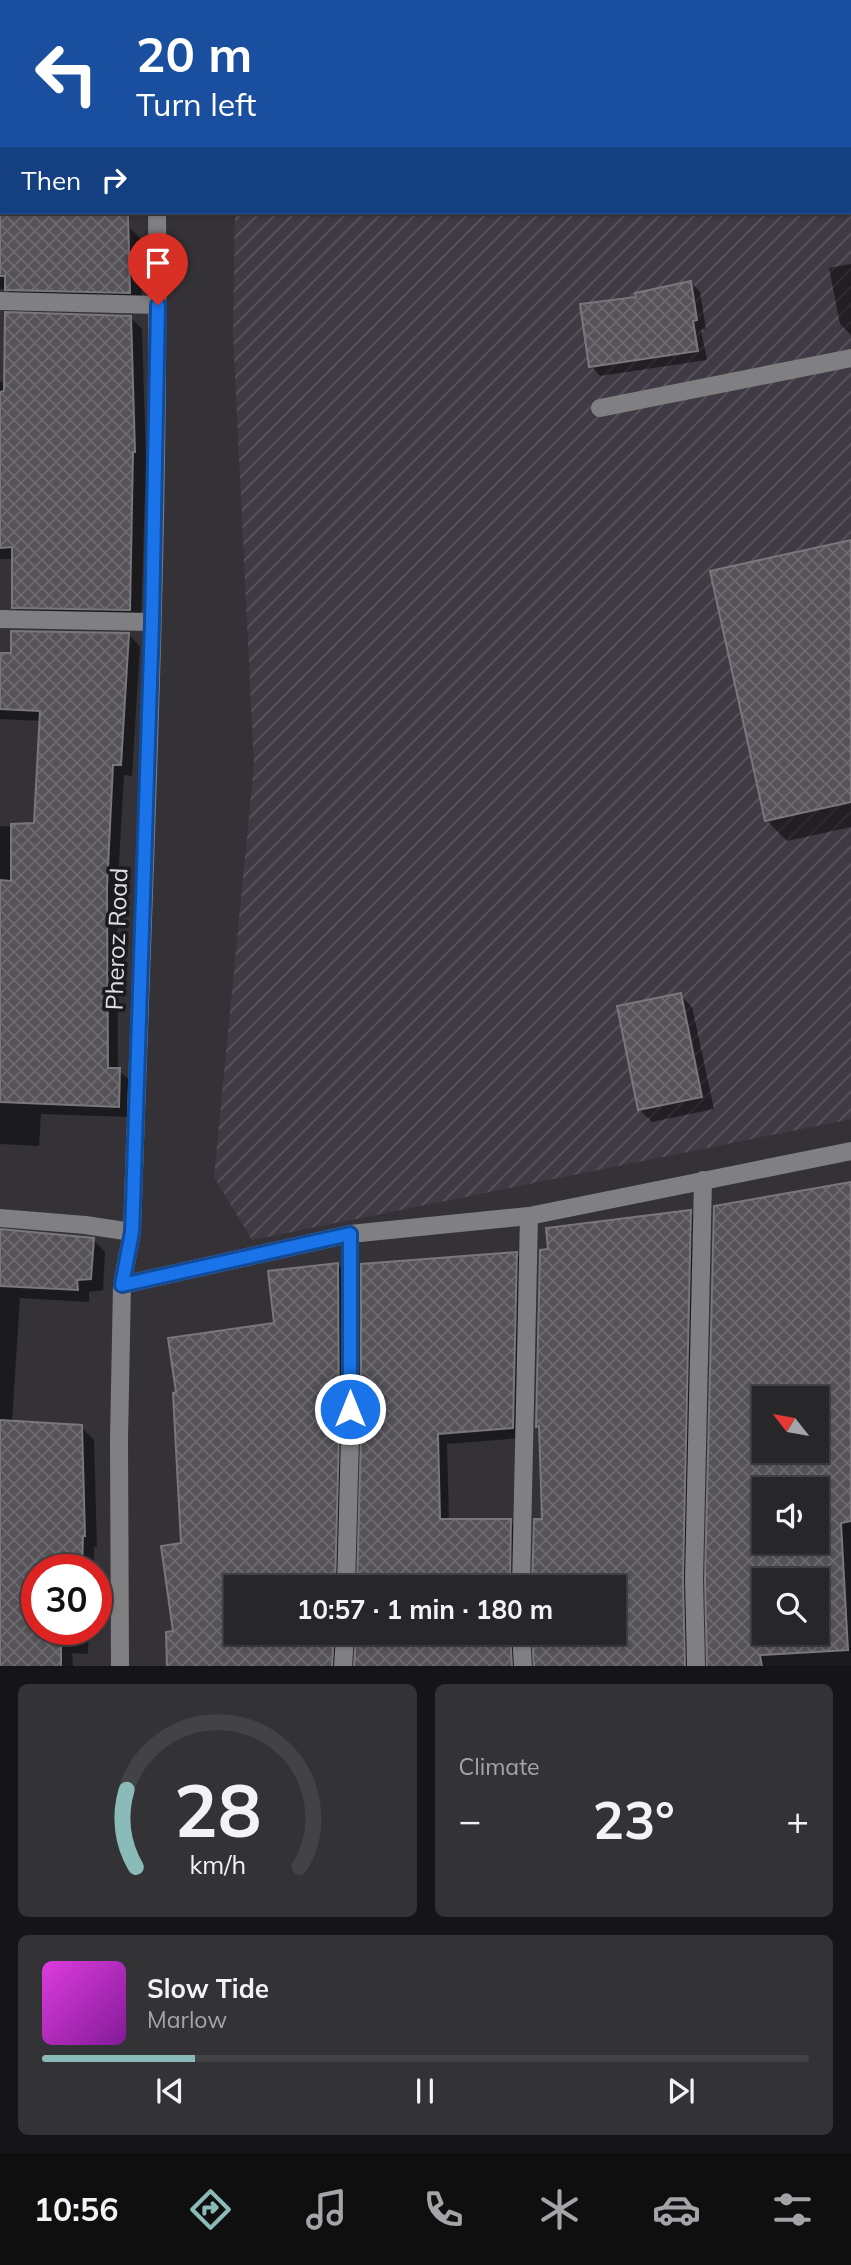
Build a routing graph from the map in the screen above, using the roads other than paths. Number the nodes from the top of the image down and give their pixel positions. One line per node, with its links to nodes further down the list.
1 (157, 214): 3 (street, Pheroz Road)
2 (0, 301): 3 (street)
3 (158, 305): 7 (street, Pheroz Road)
4 (851, 358): 5 (street)
5 (600, 408)
6 (0, 619): 7 (street)
7 (152, 622): 12 (street, Pheroz Road)
8 (851, 1151): 9 (street)
9 (703, 1180): 10 (street); 22 (street)
10 (528, 1216): 13 (street); 16 (street)
11 (0, 1218): 12 (street)
12 (132, 1232): 14 (street, Pheroz Road)
13 (350, 1234): 14 (street); 15 (street)
14 (122, 1285): 19 (street, Pheroz Road)
15 (346, 1575)
16 (521, 1575)
17 (344, 1645): 20 (street)
18 (522, 1645): 21 (street)
19 (120, 1666)
20 (343, 1666)
21 (523, 1666)
22 (696, 1666)

